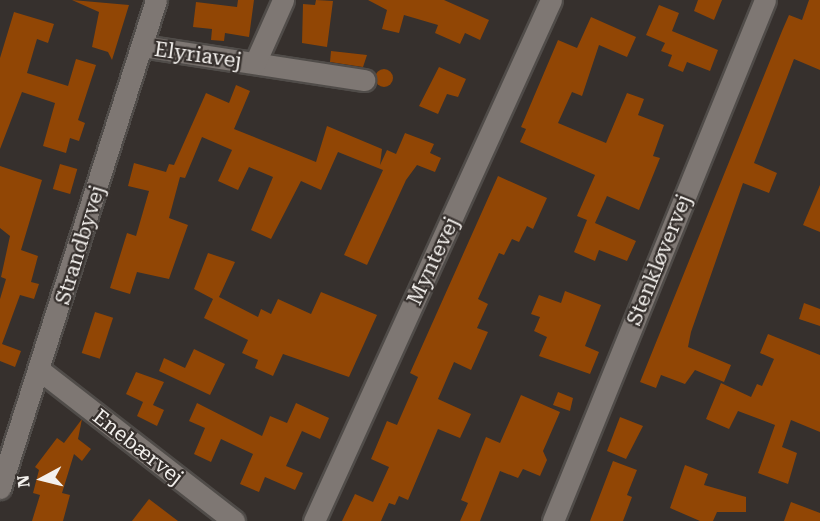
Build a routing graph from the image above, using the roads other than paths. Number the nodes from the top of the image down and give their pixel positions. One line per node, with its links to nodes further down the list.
1 (156, 0): 5 (street, Strandbyvej)
2 (283, 0): 6 (street, Elyriavej)
3 (551, 0): 11 (street, Myntevej)
4 (765, 0): 12 (street, Stenkløvervej)
5 (142, 46): 6 (street, Elyriavej); 8 (street, Strandbyvej)
6 (255, 63): 7 (street, Elyriavej)
7 (364, 80)
8 (42, 372): 9 (street, Strandbyvej); 10 (street, Enebærvej)
9 (0, 488)
10 (234, 521)
11 (314, 521)
12 (553, 521)

